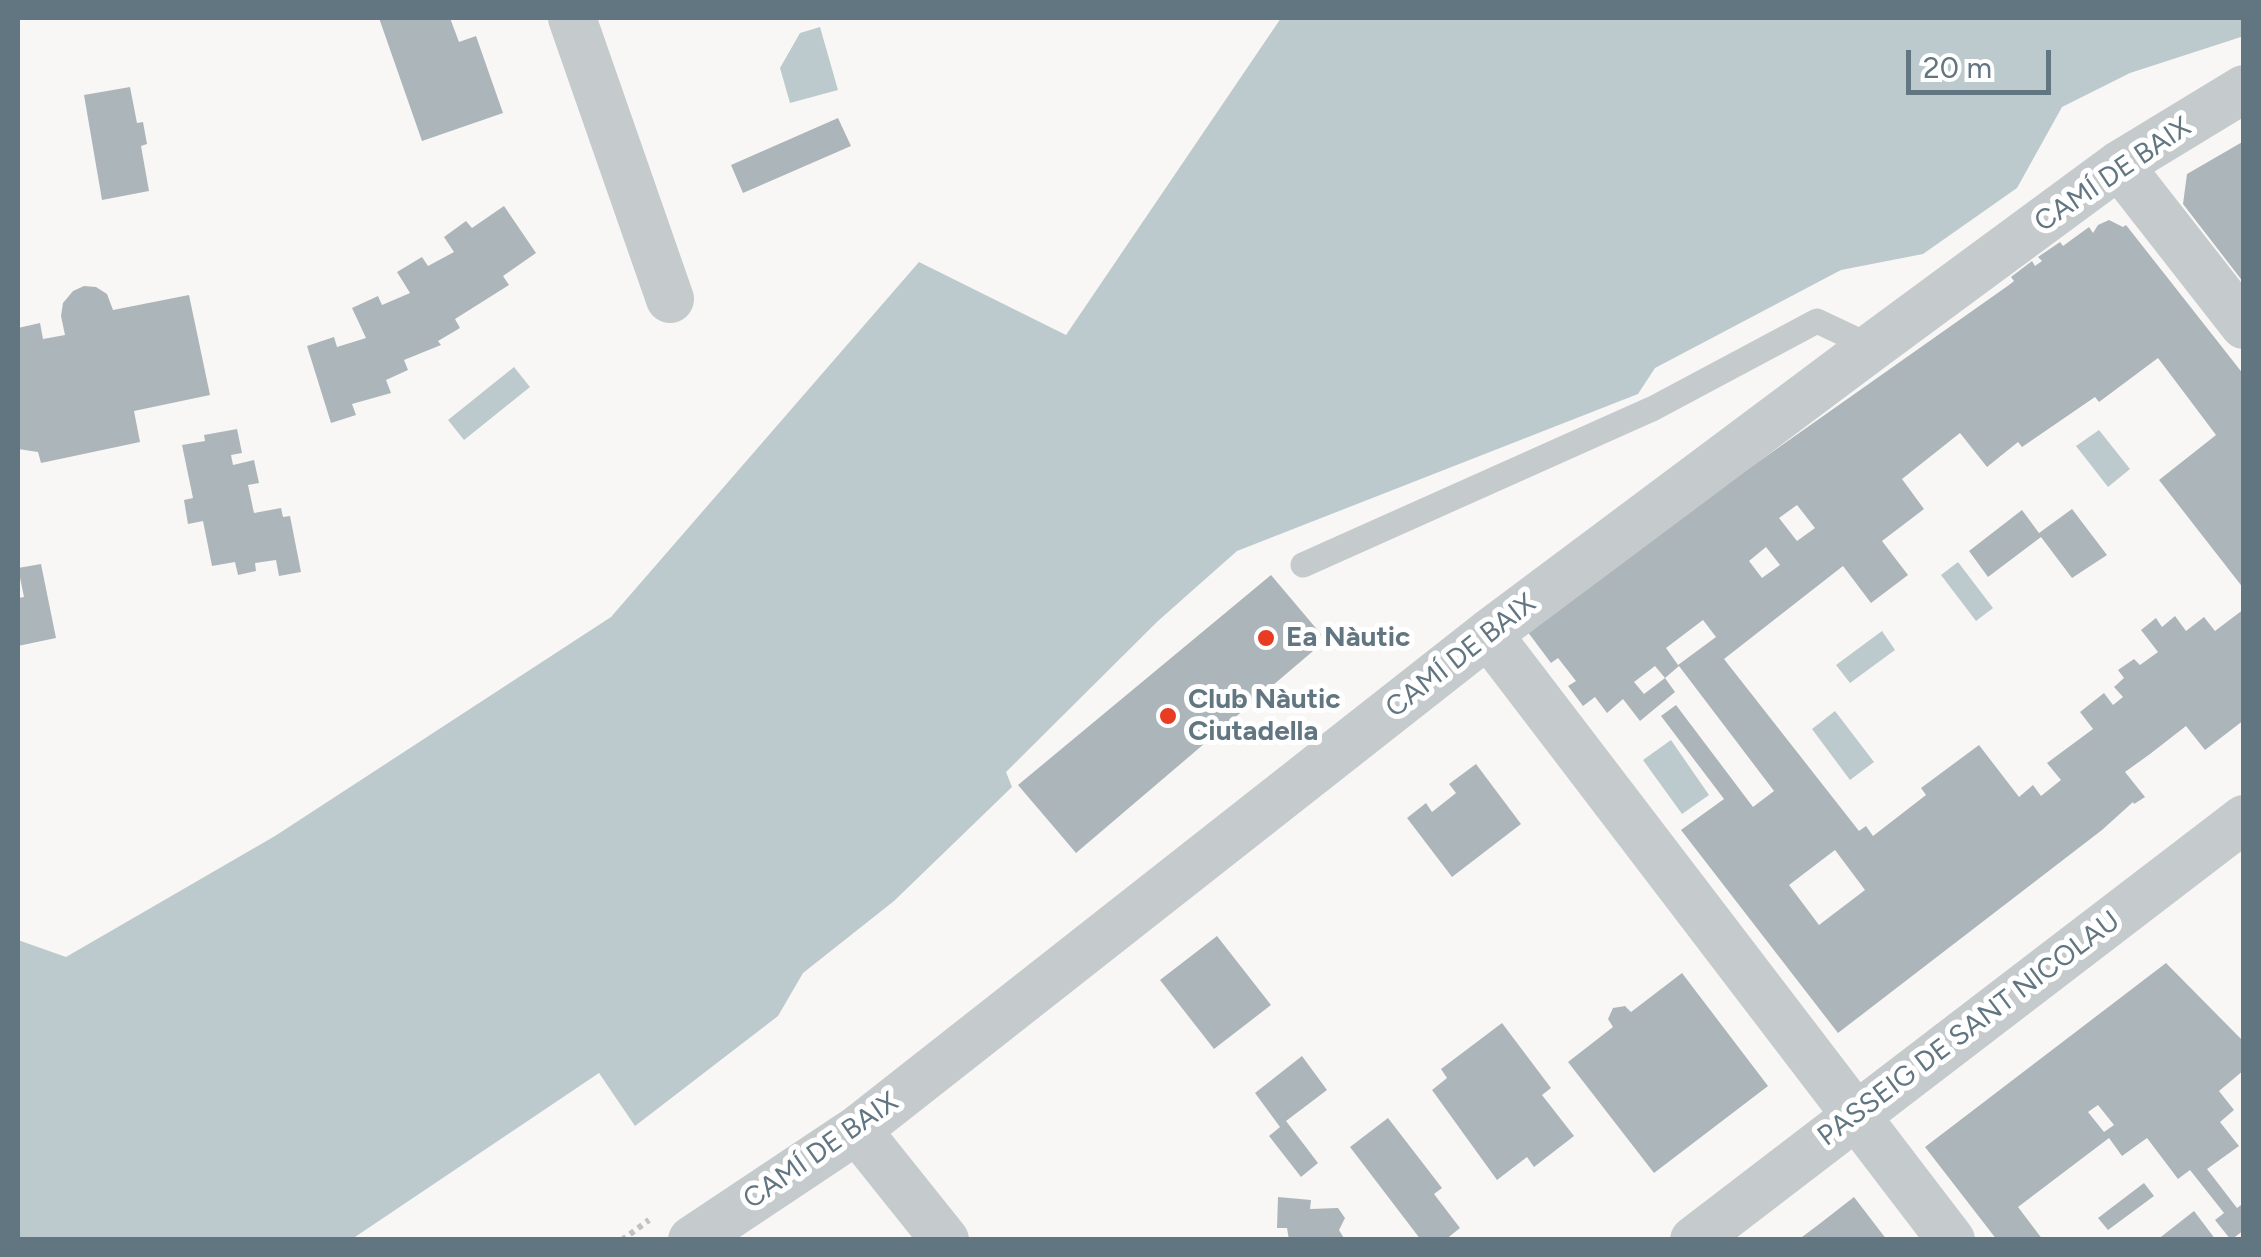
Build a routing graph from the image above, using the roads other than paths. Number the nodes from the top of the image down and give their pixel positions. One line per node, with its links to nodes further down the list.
1 (572, 18): 4 (street)
2 (2244, 89): 3 (street, CAMÍ DE BAIX)
3 (2119, 165): 5 (street); 6 (street, CAMÍ DE BAIX)
4 (670, 299)
5 (2244, 325)
6 (1872, 348): 7 (lane); 8 (street, CAMÍ DE BAIX)
7 (1303, 565)
8 (1488, 634): 10 (street); 11 (street, CAMÍ DE BAIX)
9 (2244, 818): 10 (street, PASSEIG DE SANT NICOLAU)
10 (1856, 1116): 14 (street, PASSEIG DE SANT NICOLAU); 15 (street)
11 (857, 1130): 12 (street, CAMÍ DE BAIX); 13 (street)
12 (692, 1240)
13 (945, 1240)
14 (1694, 1240)
15 (1951, 1240)

